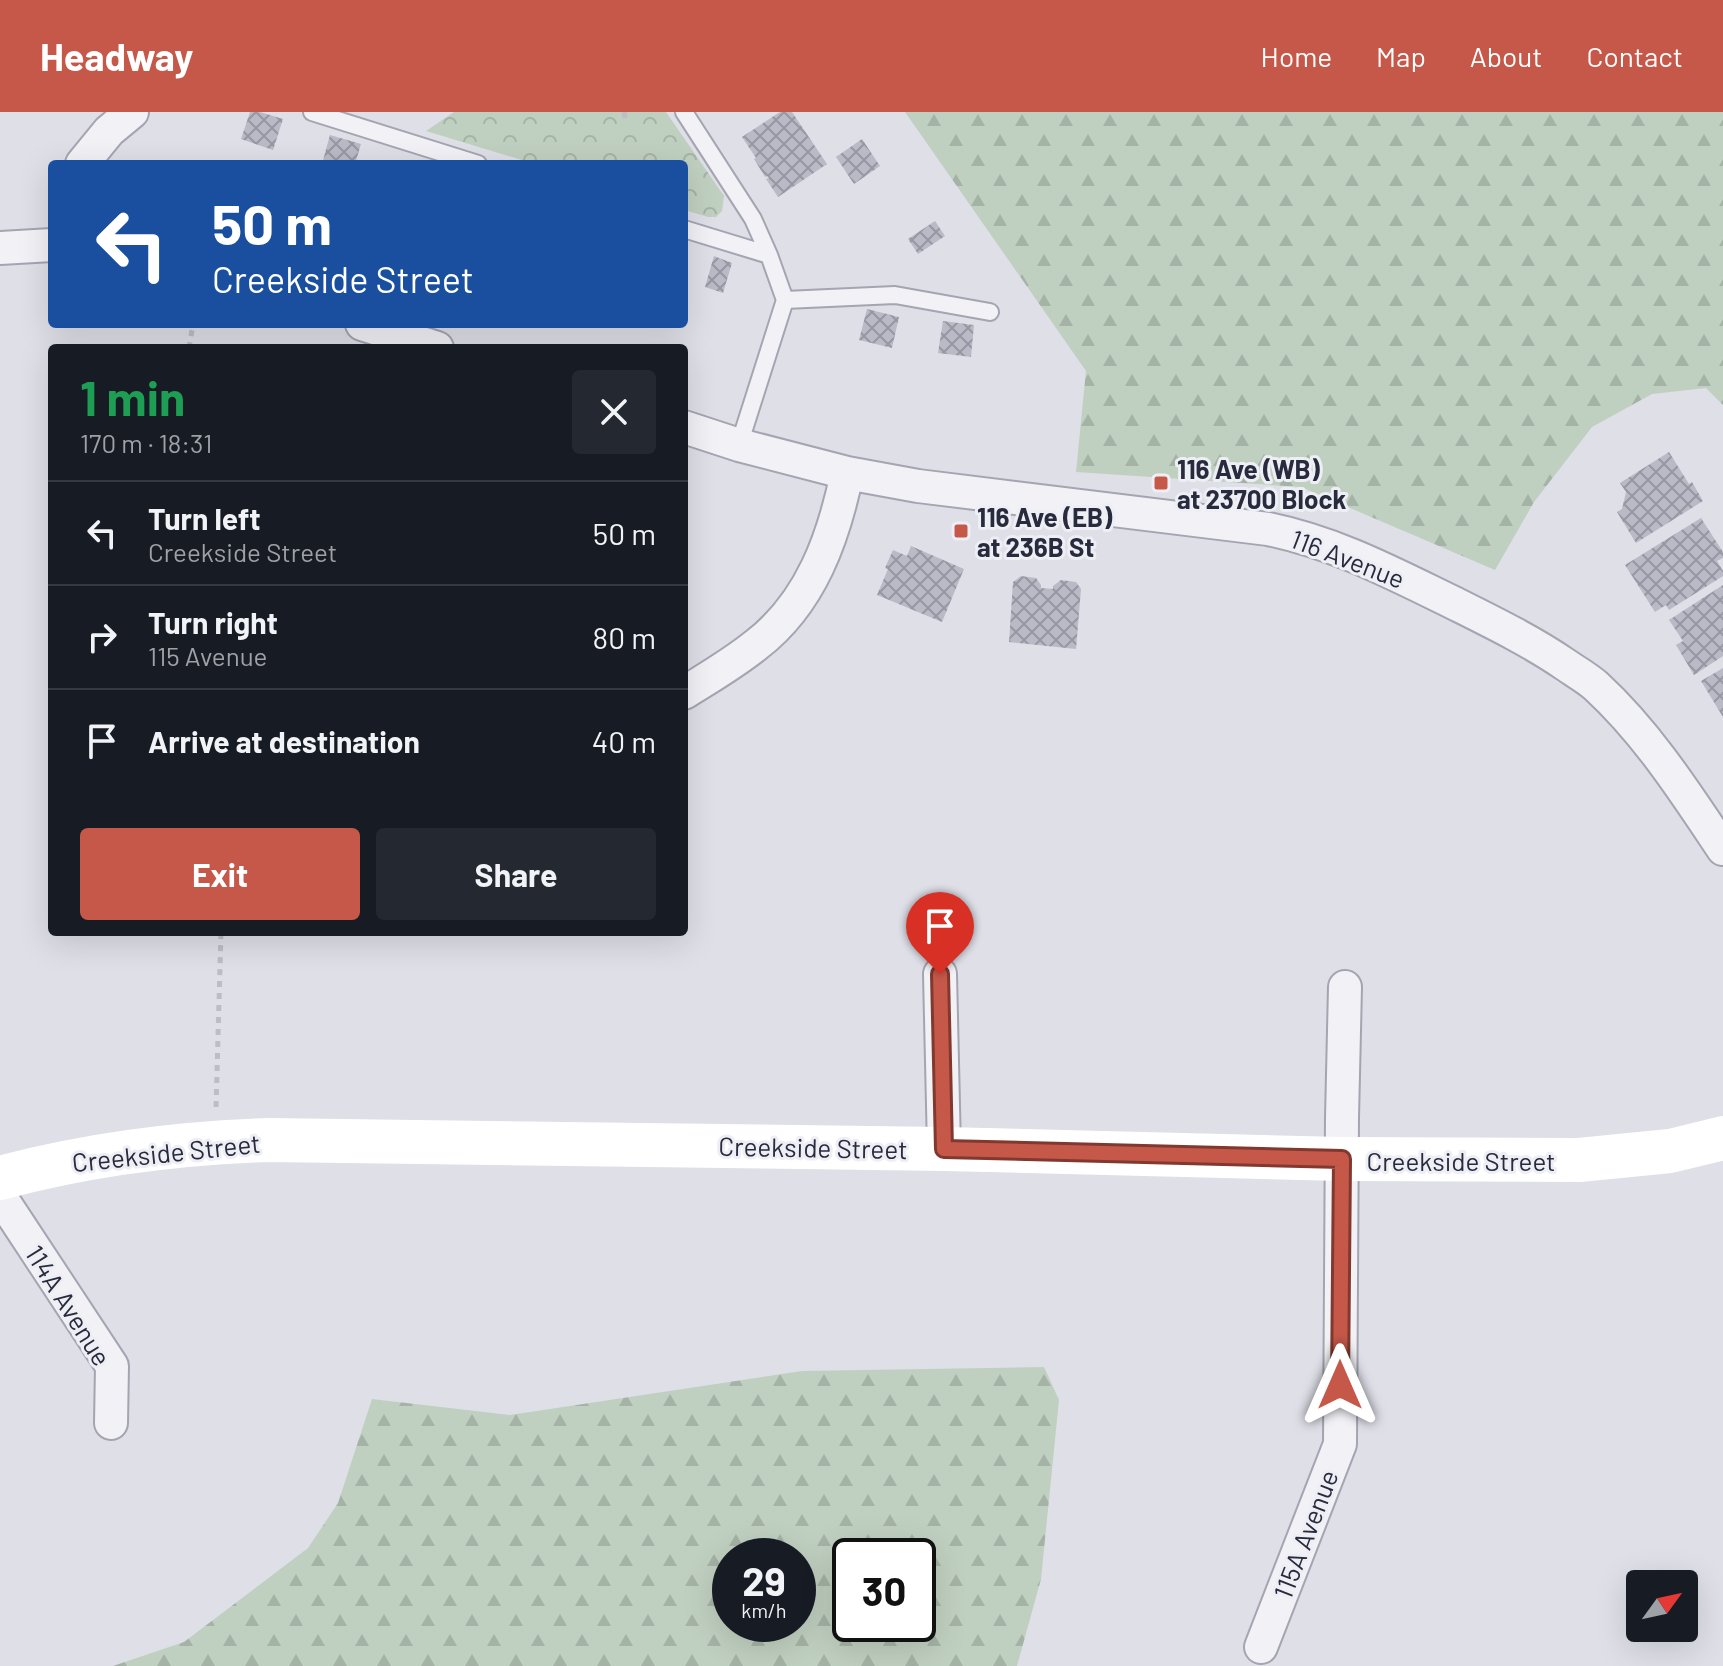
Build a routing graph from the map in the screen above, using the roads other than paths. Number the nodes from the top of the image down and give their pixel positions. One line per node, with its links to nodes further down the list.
1 (132, 112): 4 (street)
2 (312, 112): 5 (lane)
3 (684, 112): 9 (lane)
4 (85, 160)
5 (465, 160)
6 (688, 230): 9 (lane)
7 (48, 245): 8 (street)
8 (0, 248)
9 (769, 255): 10 (lane)
10 (785, 300): 11 (lane); 15 (lane)
11 (990, 312)
12 (374, 328): 13 (street)
13 (424, 344)
14 (688, 428): 15 (street, 116 Avenue)
15 (739, 445): 16 (street, 116 Avenue)
16 (847, 473): 17 (street); 18 (street, 116 Avenue)
17 (688, 690)
18 (1723, 849)
19 (940, 974): 22 (street)
20 (1345, 987): 23 (street, 115A Avenue)
21 (1723, 1138): 23 (street, Creekside Street)
22 (944, 1149): 23 (street, Creekside Street); 24 (street, Creekside Street)
23 (1342, 1159): 27 (street, 115A Avenue)
24 (0, 1178)
25 (0, 1196): 26 (street, 114A Avenue)
26 (111, 1423)
27 (1261, 1647)

